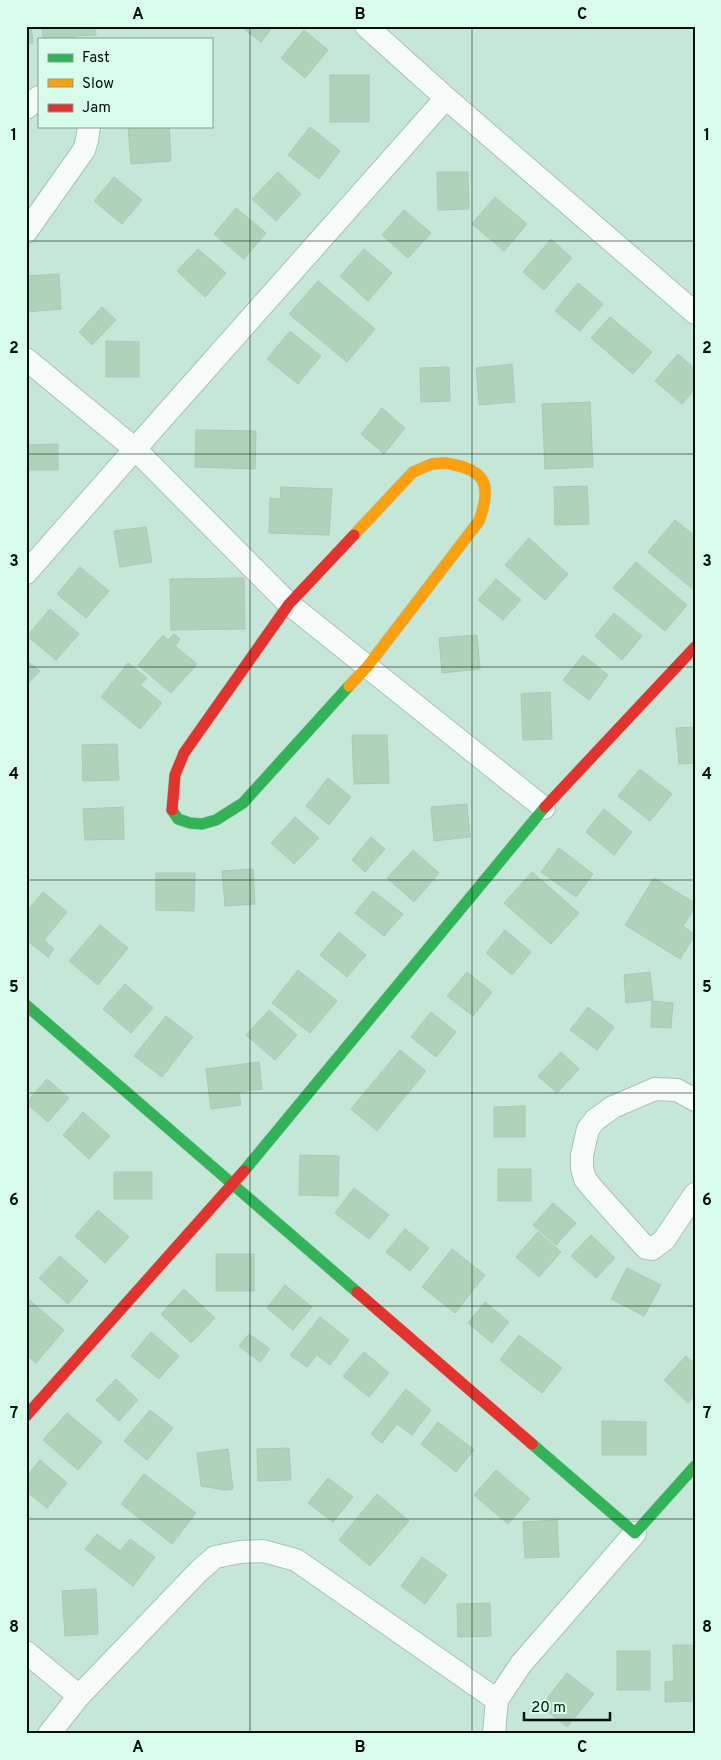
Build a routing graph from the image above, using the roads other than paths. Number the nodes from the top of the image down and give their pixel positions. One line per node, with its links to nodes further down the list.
1 (366, 26): 3 (street)
2 (38, 98): 4 (street)
3 (446, 98): 7 (street); 9 (street)
4 (26, 108)
5 (89, 128): 6 (street)
6 (26, 232)
7 (695, 313)
8 (26, 360): 9 (street)
9 (135, 449): 10 (street); 11 (street)
10 (26, 574)
11 (289, 604): 13 (street); 13 (street); 13 (street)
12 (692, 655): 14 (street)
13 (367, 667): 14 (street)
14 (544, 808): 17 (street)
15 (26, 1005): 17 (street)
16 (695, 1100): 18 (street)
17 (232, 1185): 19 (street); 21 (street)
18 (695, 1194)
19 (26, 1416)
20 (695, 1466): 21 (street)
21 (635, 1533): 24 (street)
22 (26, 1652): 23 (street)
23 (79, 1696): 24 (street); 25 (street)
24 (497, 1700): 26 (street)
25 (49, 1734)
26 (494, 1734)

